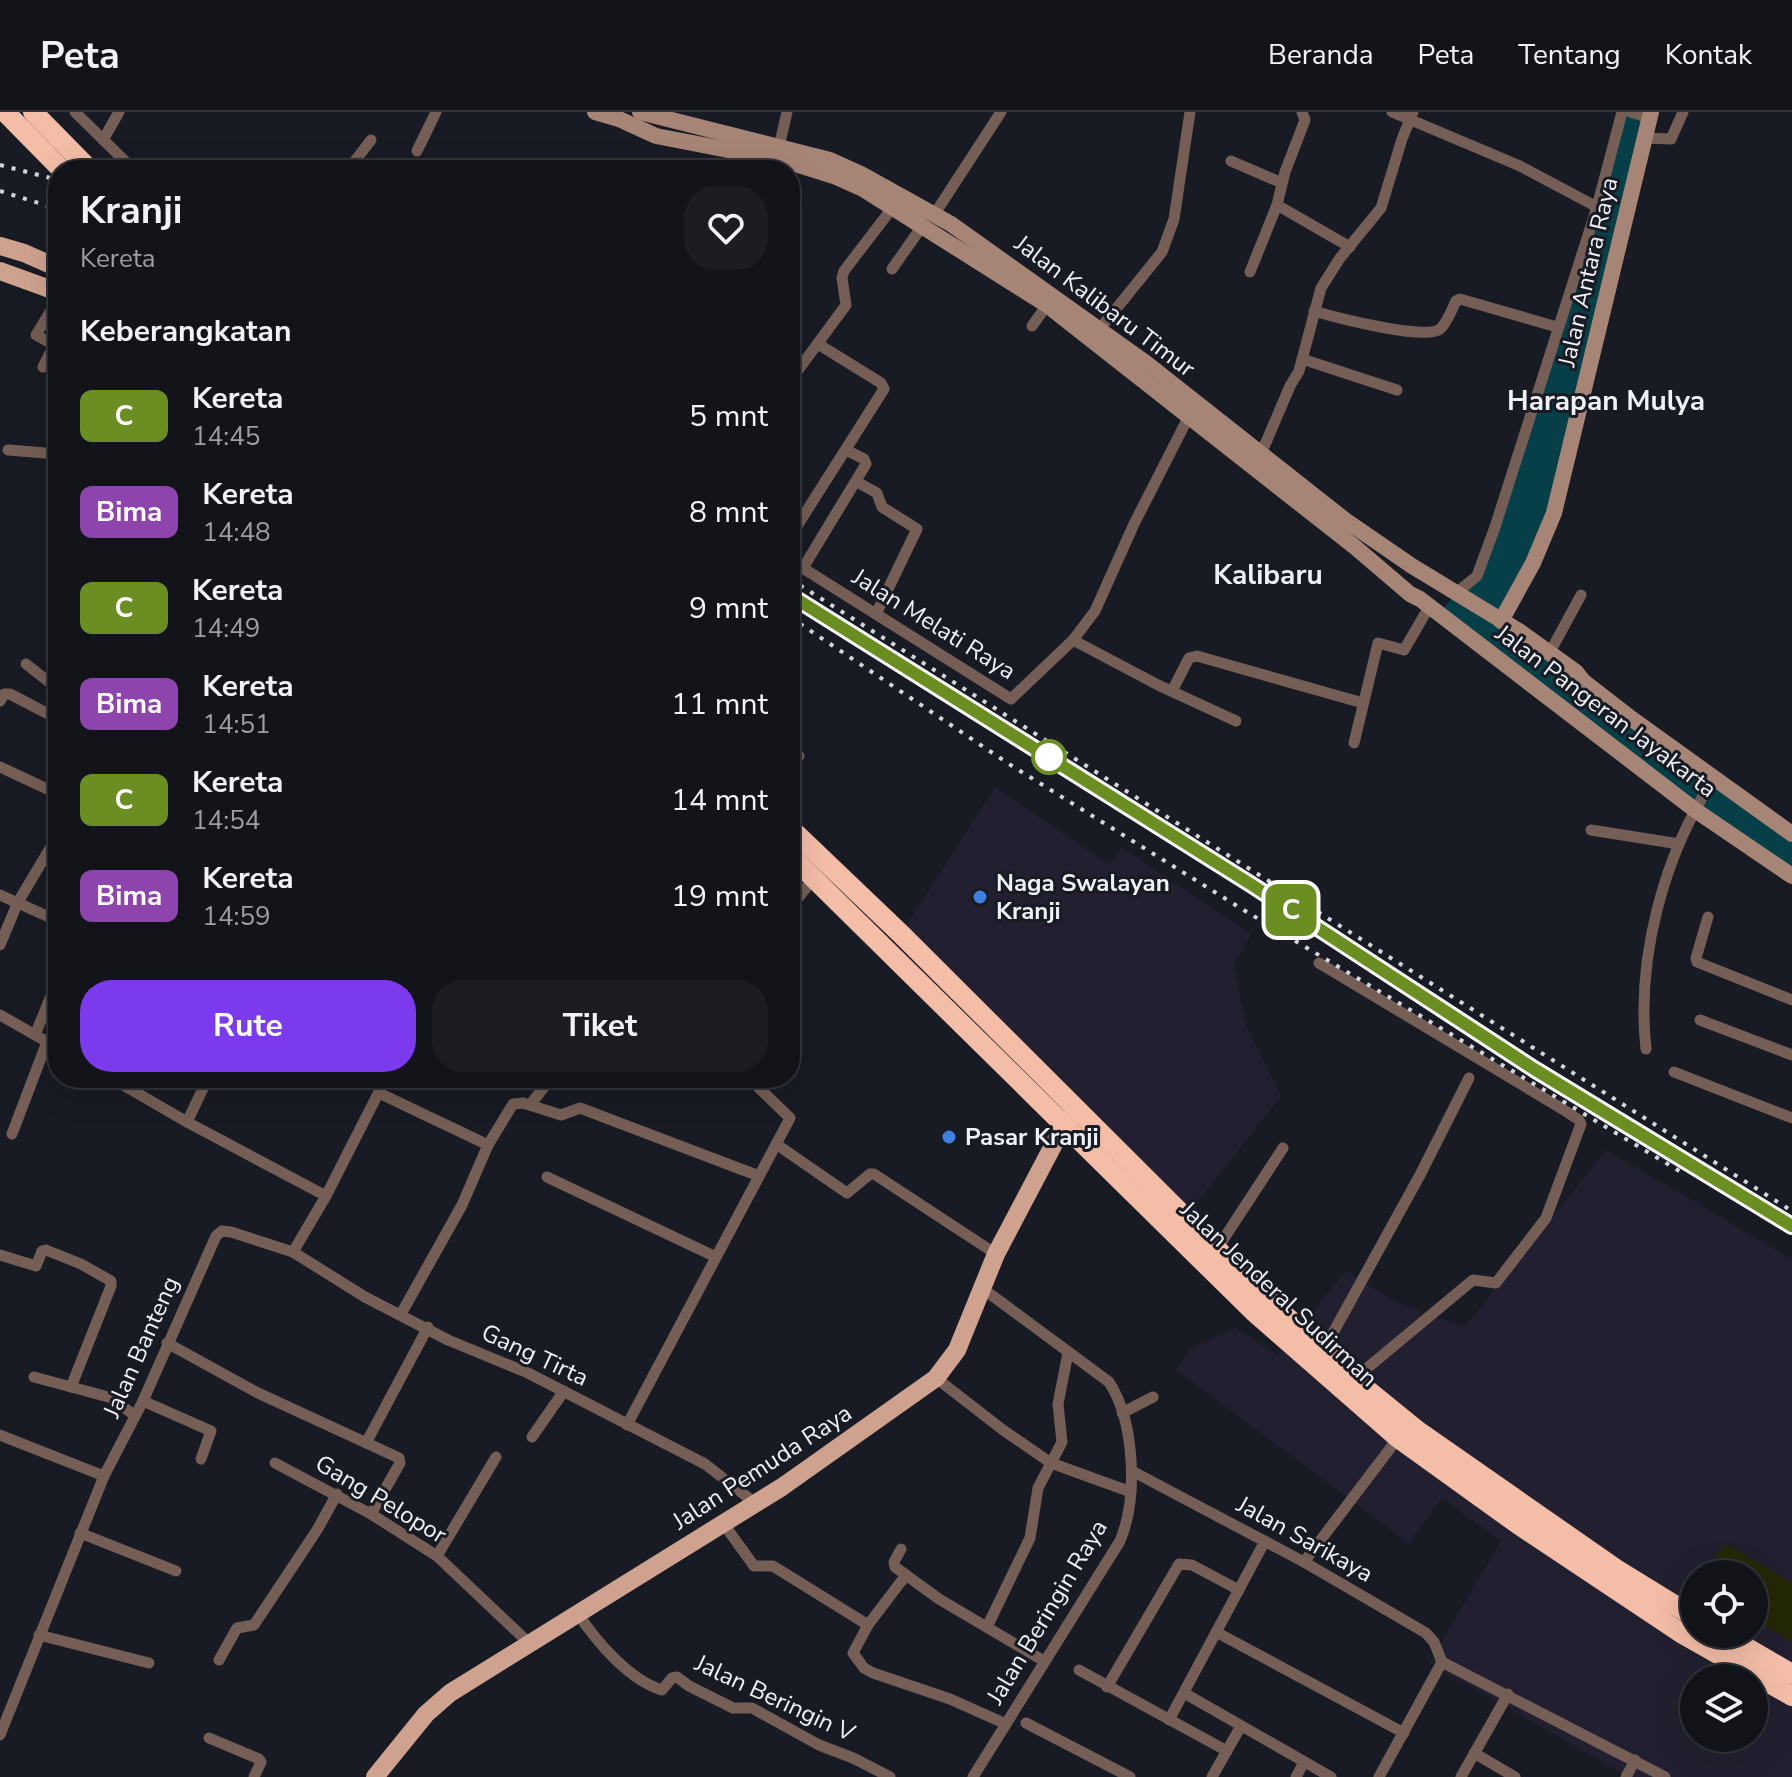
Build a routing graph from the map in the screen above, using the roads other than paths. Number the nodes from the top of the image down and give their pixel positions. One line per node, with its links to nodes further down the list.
1 (5, 112): 26 (highway, bridge)
2 (27, 112): 19 (highway)
3 (33, 112): 27 (highway)
4 (75, 112): 21 (street)
5 (119, 112): 21 (street)
6 (436, 112): 24 (street)
7 (595, 112): 17 (street, Jalan Kalibaru Timur)
8 (640, 112): 23 (street, Jalan Kalibaru Timur)
9 (787, 112): 25 (street)
10 (1001, 112): 38 (street)
11 (1190, 112): 51 (street)
12 (1302, 112): 34 (street)
13 (1392, 112): 18 (street)
14 (1622, 112): 37 (street)
15 (1683, 112): 20 (street)
16 (1643, 114): 20 (street, Jalan Antara Raya)
17 (620, 116): 23 (street, Jalan Kalibaru Timur)
18 (1412, 116): 37 (street); 40 (street)
19 (0, 119)
20 (1644, 138): 76 (street, Jalan Antara Raya)
21 (103, 140): 28 (street)
22 (371, 140): 29 (street)
23 (739, 144): 25 (street, Jalan Kalibaru Timur); 30 (street)
24 (417, 151)
25 (782, 154): 31 (street, Jalan Kalibaru Timur); 38 (street, Jalan Kalibaru Timur)
26 (52, 160)
27 (80, 160)
28 (124, 160)
29 (356, 160)
30 (731, 160)
31 (796, 160)
32 (1231, 161): 34 (street)
33 (800, 162): 36 (street, Jalan Kalibaru Timur)
34 (1282, 183): 35 (street)
35 (1277, 205): 40 (street); 44 (street)
36 (893, 207): 38 (street, Jalan Kalibaru Timur); 53 (street)
37 (1597, 207): 50 (street)
38 (928, 220): 42 (street); 46 (street, Jalan Kalibaru Timur); 51 (street, Jalan Kalibaru Timur)
39 (0, 246): 41 (main road)
40 (1350, 247): 47 (street)
41 (48, 264)
42 (892, 269)
43 (0, 271): 45 (main road)
44 (1250, 272)
45 (48, 288)
46 (1047, 305): 49 (street); 59 (street, Jalan Kalibaru Timur)
47 (1314, 311): 50 (street); 55 (street)
48 (48, 315): 52 (street)
49 (1032, 326)
50 (1557, 327): 72 (street)
51 (1099, 330): 63 (street, Jalan Kalibaru Timur)
52 (48, 342)
53 (818, 344): 57 (street); 61 (street)
54 (48, 357): 56 (street)
55 (1302, 359): 58 (street); 63 (street)
56 (43, 367)
57 (800, 368)
58 (1397, 390)
59 (1189, 416): 67 (street, Jalan Kalibaru Timur); 77 (street, Jalan Melati Raya)
60 (8, 450): 62 (street)
61 (846, 450): 64 (street); 65 (street)
62 (48, 453)
63 (1261, 454): 66 (street, Jalan Kalibaru Timur)
64 (857, 482): 70 (street); 75 (street)
65 (800, 521)
66 (1370, 537): 67 (street); 69 (street, Jalan Kalibaru Timur)
67 (1355, 547): 71 (street, Jalan Kalibaru Timur)
68 (800, 566): 70 (street, Jalan Melati Raya)
69 (1412, 566): 71 (street); 72 (street, Jalan Kalibaru Timur)
70 (803, 568): 75 (street, Jalan Melati Raya)
71 (1395, 581): 74 (street, Jalan Pangeran Jayakarta)
72 (1456, 593): 76 (street, Jalan Kalibaru Timur)
73 (1581, 595): 78 (street)
74 (1429, 607): 83 (street); 90 (street, Jalan Pangeran Jayakarta)
75 (876, 614): 77 (street, Jalan Melati Raya)
76 (1501, 621): 78 (street, Jalan Pangeran Jayakarta)
77 (1073, 640): 81 (street)
78 (1549, 654): 88 (street, Jalan Pangeran Jayakarta)
79 (26, 664): 80 (street)
80 (48, 681)
81 (1172, 691): 83 (street); 85 (street)
82 (4, 697): 84 (street)
83 (1363, 703): 86 (street)
84 (48, 715)
85 (1236, 721)
86 (1354, 743)
87 (0, 767): 89 (street)
88 (1713, 780): 90 (street); 92 (street, Jalan Pangeran Jayakarta)
89 (48, 789)
90 (1696, 808): 94 (street); 97 (street, Jalan Pangeran Jayakarta)
91 (1591, 830): 94 (street)
92 (1792, 834)
93 (800, 838): 124 (highway, Jalan Jenderal Sudirman)
94 (1679, 844): 112 (street)
95 (48, 852): 101 (street)
96 (800, 865): 98 (highway, Jalan Jenderal Sudirman)
97 (1792, 876)
98 (814, 878): 100 (street); 124 (highway, Jalan Jenderal Sudirman)
99 (0, 895): 101 (street)
100 (800, 896)
101 (18, 902): 102 (street); 104 (street)
102 (48, 916)
103 (1708, 917): 106 (street)
104 (0, 945)
105 (1319, 963): 148 (street)
106 (1791, 997)
107 (48, 1003): 110 (street)
108 (0, 1015): 110 (street)
109 (1700, 1020): 113 (street)
110 (35, 1035): 111 (street)
111 (48, 1042)
112 (1646, 1049)
113 (1792, 1055)
114 (48, 1056): 127 (street)
115 (1674, 1072): 125 (street)
116 (1469, 1078): 144 (street)
117 (128, 1088): 126 (street)
118 (203, 1088): 126 (street)
119 (381, 1088): 122 (street)
120 (543, 1088): 123 (street)
121 (759, 1088): 128 (street)
122 (379, 1093): 129 (street); 133 (street)
123 (530, 1105): 129 (street); 131 (street)
124 (1071, 1117): 134 (highway, Jalan Jenderal Sudirman); 136 (main road, Jalan Pemuda Raya); 140 (highway, Jalan Jenderal Sudirman)
125 (1792, 1118)
126 (187, 1122): 133 (street)
127 (12, 1134)
128 (776, 1144): 131 (street); 136 (street)
129 (488, 1145): 141 (street)
130 (1283, 1148): 134 (street)
131 (759, 1176): 138 (street)
132 (547, 1177): 138 (street)
133 (326, 1196): 135 (street)
134 (1217, 1249): 140 (highway, Jalan Jenderal Sudirman)
135 (293, 1252): 141 (street, Gang Tirta); 143 (street, Jalan Banteng)
136 (996, 1254): 139 (main road, Jalan Pemuda Raya)
137 (0, 1255): 149 (street)
138 (716, 1257): 155 (street)
139 (982, 1288): 145 (street, Jalan Beringin Raya); 147 (main road, Jalan Pemuda Raya)
140 (1247, 1291): 144 (highway, Jalan Jenderal Sudirman); 158 (highway, Jalan Jenderal Sudirman)
141 (401, 1314): 142 (street, Gang Tirta)
142 (428, 1327): 150 (street, Gang Tirta); 159 (street)
143 (167, 1343): 152 (street, Jalan Banteng); 159 (street)
144 (1323, 1351): 148 (highway, Jalan Jenderal Sudirman)
145 (1068, 1353): 153 (street, Jalan Beringin Raya); 163 (street)
146 (34, 1377): 149 (street)
147 (936, 1378): 163 (street); 168 (main road, Jalan Pemuda Raya)
148 (1354, 1379): 178 (highway, Jalan Jenderal Sudirman)
149 (71, 1387): 154 (street)
150 (564, 1391): 155 (street, Gang Tirta); 157 (street)
151 (1153, 1397): 153 (street)
152 (143, 1401): 154 (street, Jalan Banteng); 161 (street)
153 (1122, 1413): 164 (street, Jalan Beringin Raya)
154 (135, 1416): 165 (street, Jalan Banteng)
155 (627, 1425): 168 (street, Gang Tirta)
156 (0, 1435): 165 (street)
157 (532, 1437)
158 (1398, 1438): 175 (street); 178 (highway, Jalan Jenderal Sudirman)
159 (366, 1443): 169 (street)
160 (496, 1457): 174 (street)
161 (201, 1459)
162 (275, 1463): 167 (street, Gang Pelopor)
163 (1051, 1463): 166 (street); 183 (street)
164 (1134, 1471): 166 (street, Jalan Beringin Raya); 172 (street, Jalan Sarikaya)
165 (104, 1476): 171 (street, Jalan Banteng)
166 (1131, 1492): 189 (street, Jalan Beringin Raya)
167 (337, 1494): 169 (street, Gang Pelopor); 188 (street)
168 (755, 1503): 170 (main road, Jalan Pemuda Raya)
169 (371, 1514): 174 (street, Gang Pelopor)
170 (723, 1523): 181 (main road, Jalan Pemuda Raya); 182 (street)
171 (80, 1533): 176 (street); 185 (street, Jalan Banteng)
172 (1265, 1541): 175 (street, Jalan Sarikaya); 179 (street)
173 (901, 1549): 177 (street)
174 (437, 1556): 186 (street, Gang Pelopor)
175 (1304, 1562): 190 (street, Jalan Sarikaya)
176 (176, 1571)
177 (906, 1575): 182 (street); 183 (street)
178 (1612, 1577): 180 (highway, Jalan Jenderal Sudirman); 197 (highway, Jalan Jenderal Sudirman)
179 (1239, 1590): 184 (street); 194 (street)
180 (1680, 1610)
181 (578, 1614): 186 (main road, Jalan Pemuda Raya); 211 (street, Jalan Beringin V)
182 (868, 1625): 200 (street)
183 (987, 1627): 189 (street)
184 (1216, 1632): 195 (street); 202 (street)
185 (39, 1635): 191 (street); 203 (street, Jalan Banteng)
186 (530, 1644): 210 (main road, Jalan Pemuda Raya)
187 (1747, 1648): 193 (highway)
188 (219, 1660)
189 (1044, 1661): 200 (street, Jalan Beringin Raya)
190 (1442, 1662): 196 (street); 202 (street)
191 (149, 1663)
192 (1079, 1670): 194 (street)
193 (1792, 1674)
194 (1107, 1687): 198 (street)
195 (1184, 1693): 198 (street); 201 (street)
196 (1508, 1694): 206 (street); 207 (street)
197 (1792, 1696)
198 (1169, 1720): 205 (street)
199 (1026, 1723): 213 (street)
200 (1006, 1724): 212 (street, Jalan Beringin Raya)
201 (1241, 1726): 205 (street); 208 (street)
202 (1404, 1733): 217 (street)
203 (0, 1735)
204 (209, 1738): 209 (street)
205 (1227, 1751): 214 (street)
206 (1474, 1753): 218 (street); 219 (street)
207 (1635, 1760): 220 (street); 221 (street)
208 (1304, 1762): 215 (street); 216 (street)
209 (254, 1777)
210 (375, 1777)
211 (890, 1777)
212 (973, 1777)
213 (1130, 1777)
214 (1212, 1777)
215 (1296, 1777)
216 (1331, 1777)
217 (1379, 1777)
218 (1461, 1777)
219 (1515, 1777)
220 (1626, 1777)
221 (1665, 1777)

